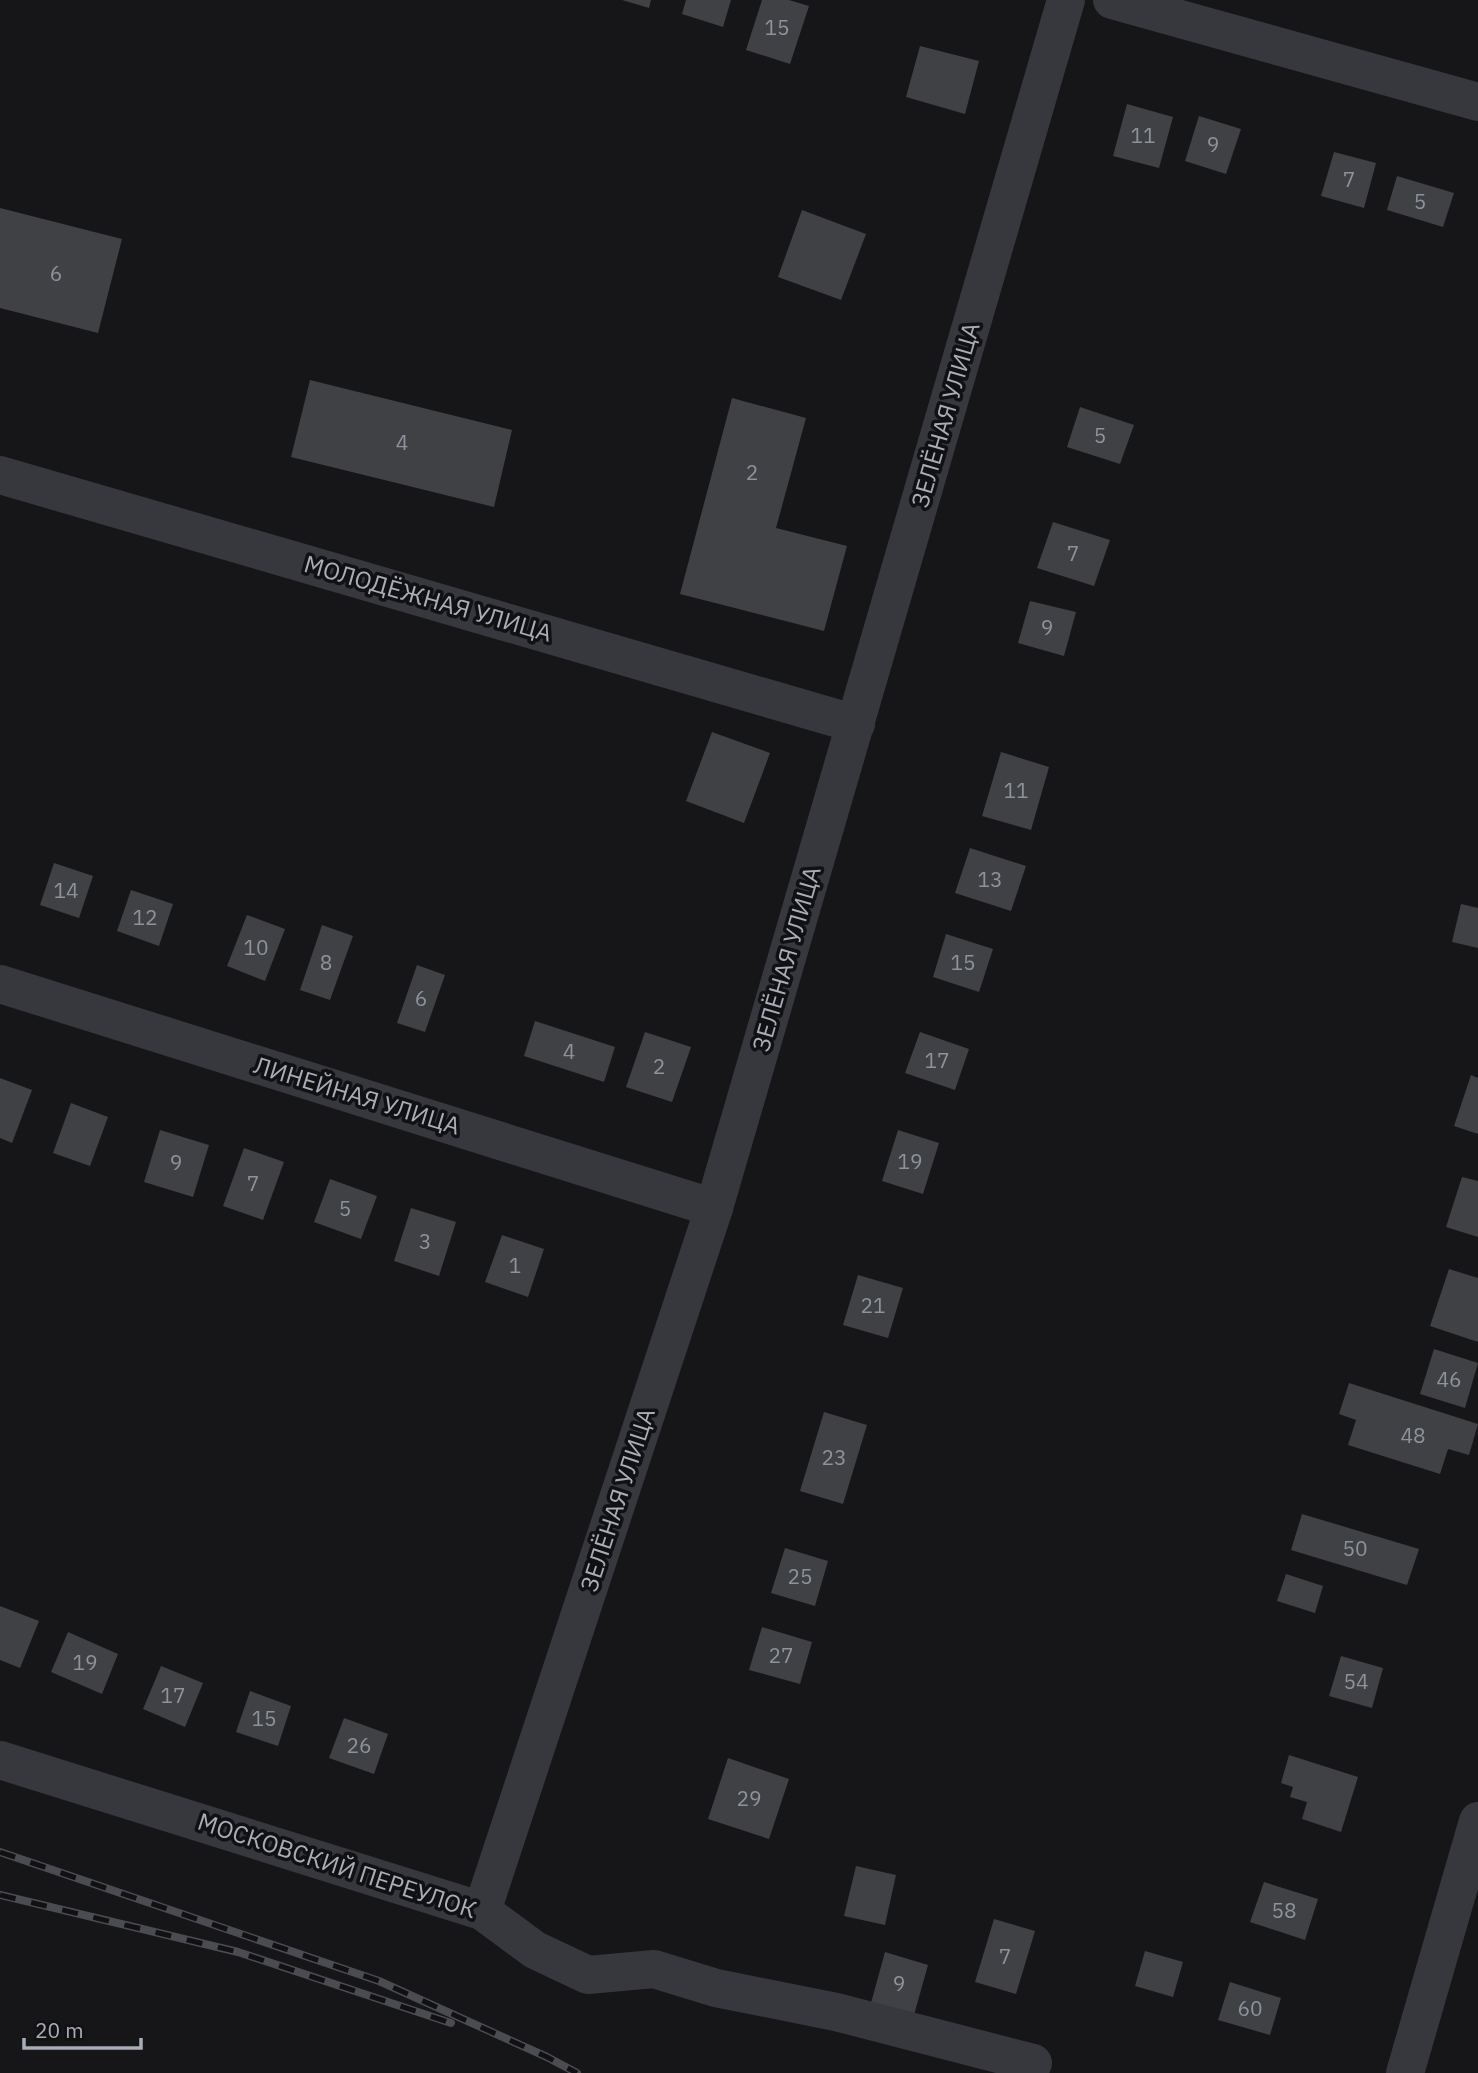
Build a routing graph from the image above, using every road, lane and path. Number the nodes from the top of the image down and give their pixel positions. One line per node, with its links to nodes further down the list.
1 (1066, 0): 5 (street, ЗЕЛЁНАЯ УЛИЦА)
2 (1112, 0): 3 (street)
3 (1478, 102)
4 (0, 475): 5 (street, МОЛОДЁЖНАЯ УЛИЦА)
5 (856, 724): 7 (street, ЗЕЛЁНАЯ УЛИЦА)
6 (0, 984): 7 (street, ЛИНЕЙНАЯ УЛИЦА)
7 (714, 1208): 10 (street, ЗЕЛЁНАЯ УЛИЦА)
8 (0, 1760): 10 (street, МОСКОВСКИЙ ПЕРЕУЛОК)
9 (1478, 1821): 12 (street)
10 (482, 1911): 11 (street, МОСКОВСКИЙ ПЕРЕУЛОК)
11 (1032, 2063)
12 (1405, 2073)

